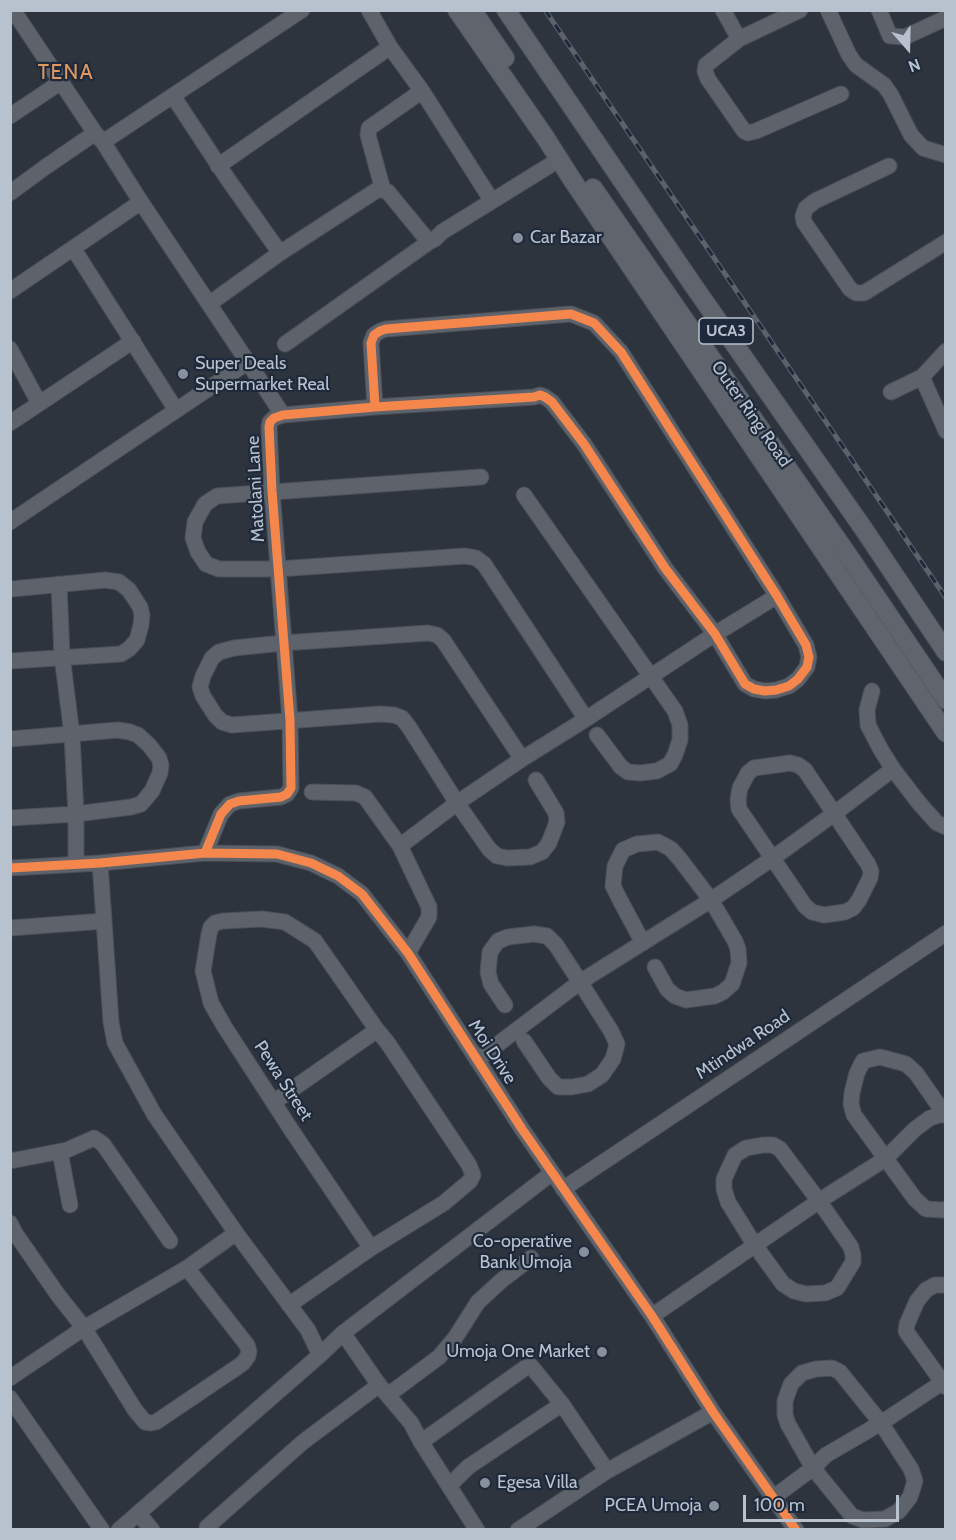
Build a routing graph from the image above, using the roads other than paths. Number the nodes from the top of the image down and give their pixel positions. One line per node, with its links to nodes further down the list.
1 (13, 10): 14 (street)
2 (302, 10): 17 (street)
3 (369, 10): 13 (street)
4 (457, 10): 21 (main road, UCA3)
5 (472, 10): 27 (main road, Outer Ring Road / UCA3)
6 (506, 10): 59 (main road, Outer Ring Road / UCA3)
7 (723, 10): 12 (street)
8 (800, 10): 12 (street)
9 (828, 10): 20 (street)
10 (879, 10): 11 (street)
11 (945, 18)
12 (739, 39): 16 (street)
13 (390, 47): 15 (street); 22 (street)
14 (61, 82): 18 (street); 19 (street)
15 (422, 91): 25 (street); 28 (street)
16 (841, 93)
17 (173, 96): 19 (street); 22 (street)
18 (10, 116)
19 (99, 137): 26 (street); 29 (street)
20 (945, 155)
21 (560, 159): 24 (main road, UCA3); 28 (street)
22 (218, 166): 33 (street)
23 (889, 166): 31 (street)
24 (573, 181): 27 (main road); 67 (main road, UCA3)
25 (383, 190): 30 (street); 33 (street)
26 (10, 193)
27 (598, 196): 64 (main road, Outer Ring Road / UCA3)
28 (492, 201): 30 (street)
29 (141, 202): 32 (street); 35 (street)
30 (429, 242): 37 (street)
31 (945, 242)
32 (73, 248): 34 (street); 36 (street)
33 (280, 253): 35 (street)
34 (10, 291)
35 (209, 304): 40 (street)
36 (133, 341): 43 (street); 45 (street)
37 (285, 344)
38 (10, 349): 43 (street)
39 (945, 351): 41 (street)
40 (248, 362): 45 (street); 46 (street)
41 (922, 377): 42 (street); 48 (street)
42 (891, 392)
43 (39, 403): 47 (street)
44 (375, 407): 46 (street); 56 (street); 57 (street)
45 (176, 410): 52 (street)
46 (283, 415): 50 (street, Matolani Lane)
47 (10, 423)
48 (945, 431)
49 (482, 477): 50 (street)
50 (272, 491): 53 (street, Matolani Lane); 53 (street)
51 (524, 495): 62 (street)
52 (10, 522)
53 (278, 569): 58 (street, Matolani Lane); 65 (street)
54 (59, 584): 55 (street); 60 (street); 60 (street)
55 (12, 589)
56 (777, 596): 57 (street); 57 (street)
57 (715, 634): 62 (street)
58 (283, 643): 66 (street, Matolani Lane); 66 (street); 71 (street)
59 (945, 652)
60 (62, 656): 61 (street); 68 (street)
61 (10, 661)
62 (650, 677): 65 (street); 69 (street)
63 (872, 691): 72 (street)
64 (945, 700)
65 (586, 719): 71 (street)
66 (290, 720): 75 (street); 81 (street, Matolani Lane)
67 (945, 733)
68 (72, 735): 70 (street); 77 (street); 77 (street)
69 (597, 735)
70 (10, 739)
71 (522, 759): 75 (street)
72 (894, 769): 76 (street); 79 (street)
73 (536, 780): 75 (street)
74 (312, 792): 80 (street)
75 (457, 803): 80 (street)
76 (836, 813): 82 (street); 82 (street); 82 (street)
77 (76, 814): 78 (street); 84 (street)
78 (10, 818)
79 (945, 827)
80 (400, 846): 91 (street)
81 (205, 853): 83 (street, Moi Drive); 91 (street, Moi Drive)
82 (773, 858): 86 (street)
83 (100, 863): 84 (street, Moi Drive); 87 (street)
84 (76, 864): 85 (street, Moi Drive)
85 (10, 868)
86 (711, 900): 90 (street); 90 (street); 92 (street)
87 (104, 921): 88 (street); 109 (street)
88 (10, 927)
89 (945, 933): 104 (street, Mtindwa Road)
90 (643, 944): 93 (street)
91 (408, 953): 97 (street, Moi Drive)
92 (655, 967)
93 (580, 982): 94 (street); 96 (street); 97 (street)
94 (506, 1005)
95 (377, 1030): 98 (street); 98 (street, Pewa Street); 112 (street)
96 (524, 1041)
97 (477, 1060): 103 (street, Moi Drive)
98 (274, 1102): 112 (street, Pewa Street)
99 (945, 1114): 101 (street); 101 (street)
100 (60, 1152): 102 (street); 106 (street); 110 (street)
101 (885, 1159): 105 (street); 107 (street)
102 (10, 1161)
103 (552, 1173): 104 (street, Moi Drive); 119 (street)
104 (563, 1189): 117 (street, Moi Drive)
105 (819, 1201): 111 (street); 111 (street); 111 (street)
106 (70, 1204)
107 (945, 1209)
108 (10, 1223): 118 (street)
109 (236, 1233): 114 (street); 116 (street)
110 (170, 1241)
111 (754, 1245): 117 (street)
112 (371, 1248): 116 (street)
113 (531, 1258): 123 (street)
114 (187, 1268): 118 (street); 118 (street)
115 (945, 1285): 122 (street)
116 (289, 1305): 120 (street)
117 (652, 1316): 126 (street, Moi Drive)
118 (84, 1328): 121 (street)
119 (343, 1333): 120 (street); 123 (street)
120 (320, 1355): 133 (street)
121 (10, 1378)
122 (944, 1383): 127 (street)
123 (383, 1390): 128 (street); 134 (street)
124 (10, 1398): 135 (street)
125 (562, 1404): 128 (street); 130 (street); 131 (street)
126 (713, 1412): 130 (street); 132 (street, Moi Drive)
127 (881, 1423): 129 (street); 129 (street); 129 (street)
128 (421, 1442): 131 (street)
129 (813, 1468): 132 (street)
130 (607, 1471): 139 (street)
131 (449, 1486): 138 (street)
132 (774, 1497): 140 (street, Moi Drive)
133 (138, 1514): 136 (street); 137 (street)
134 (207, 1529)
135 (102, 1530)
136 (119, 1530)
137 (152, 1530)
138 (477, 1530)
139 (518, 1530)
140 (796, 1530)

